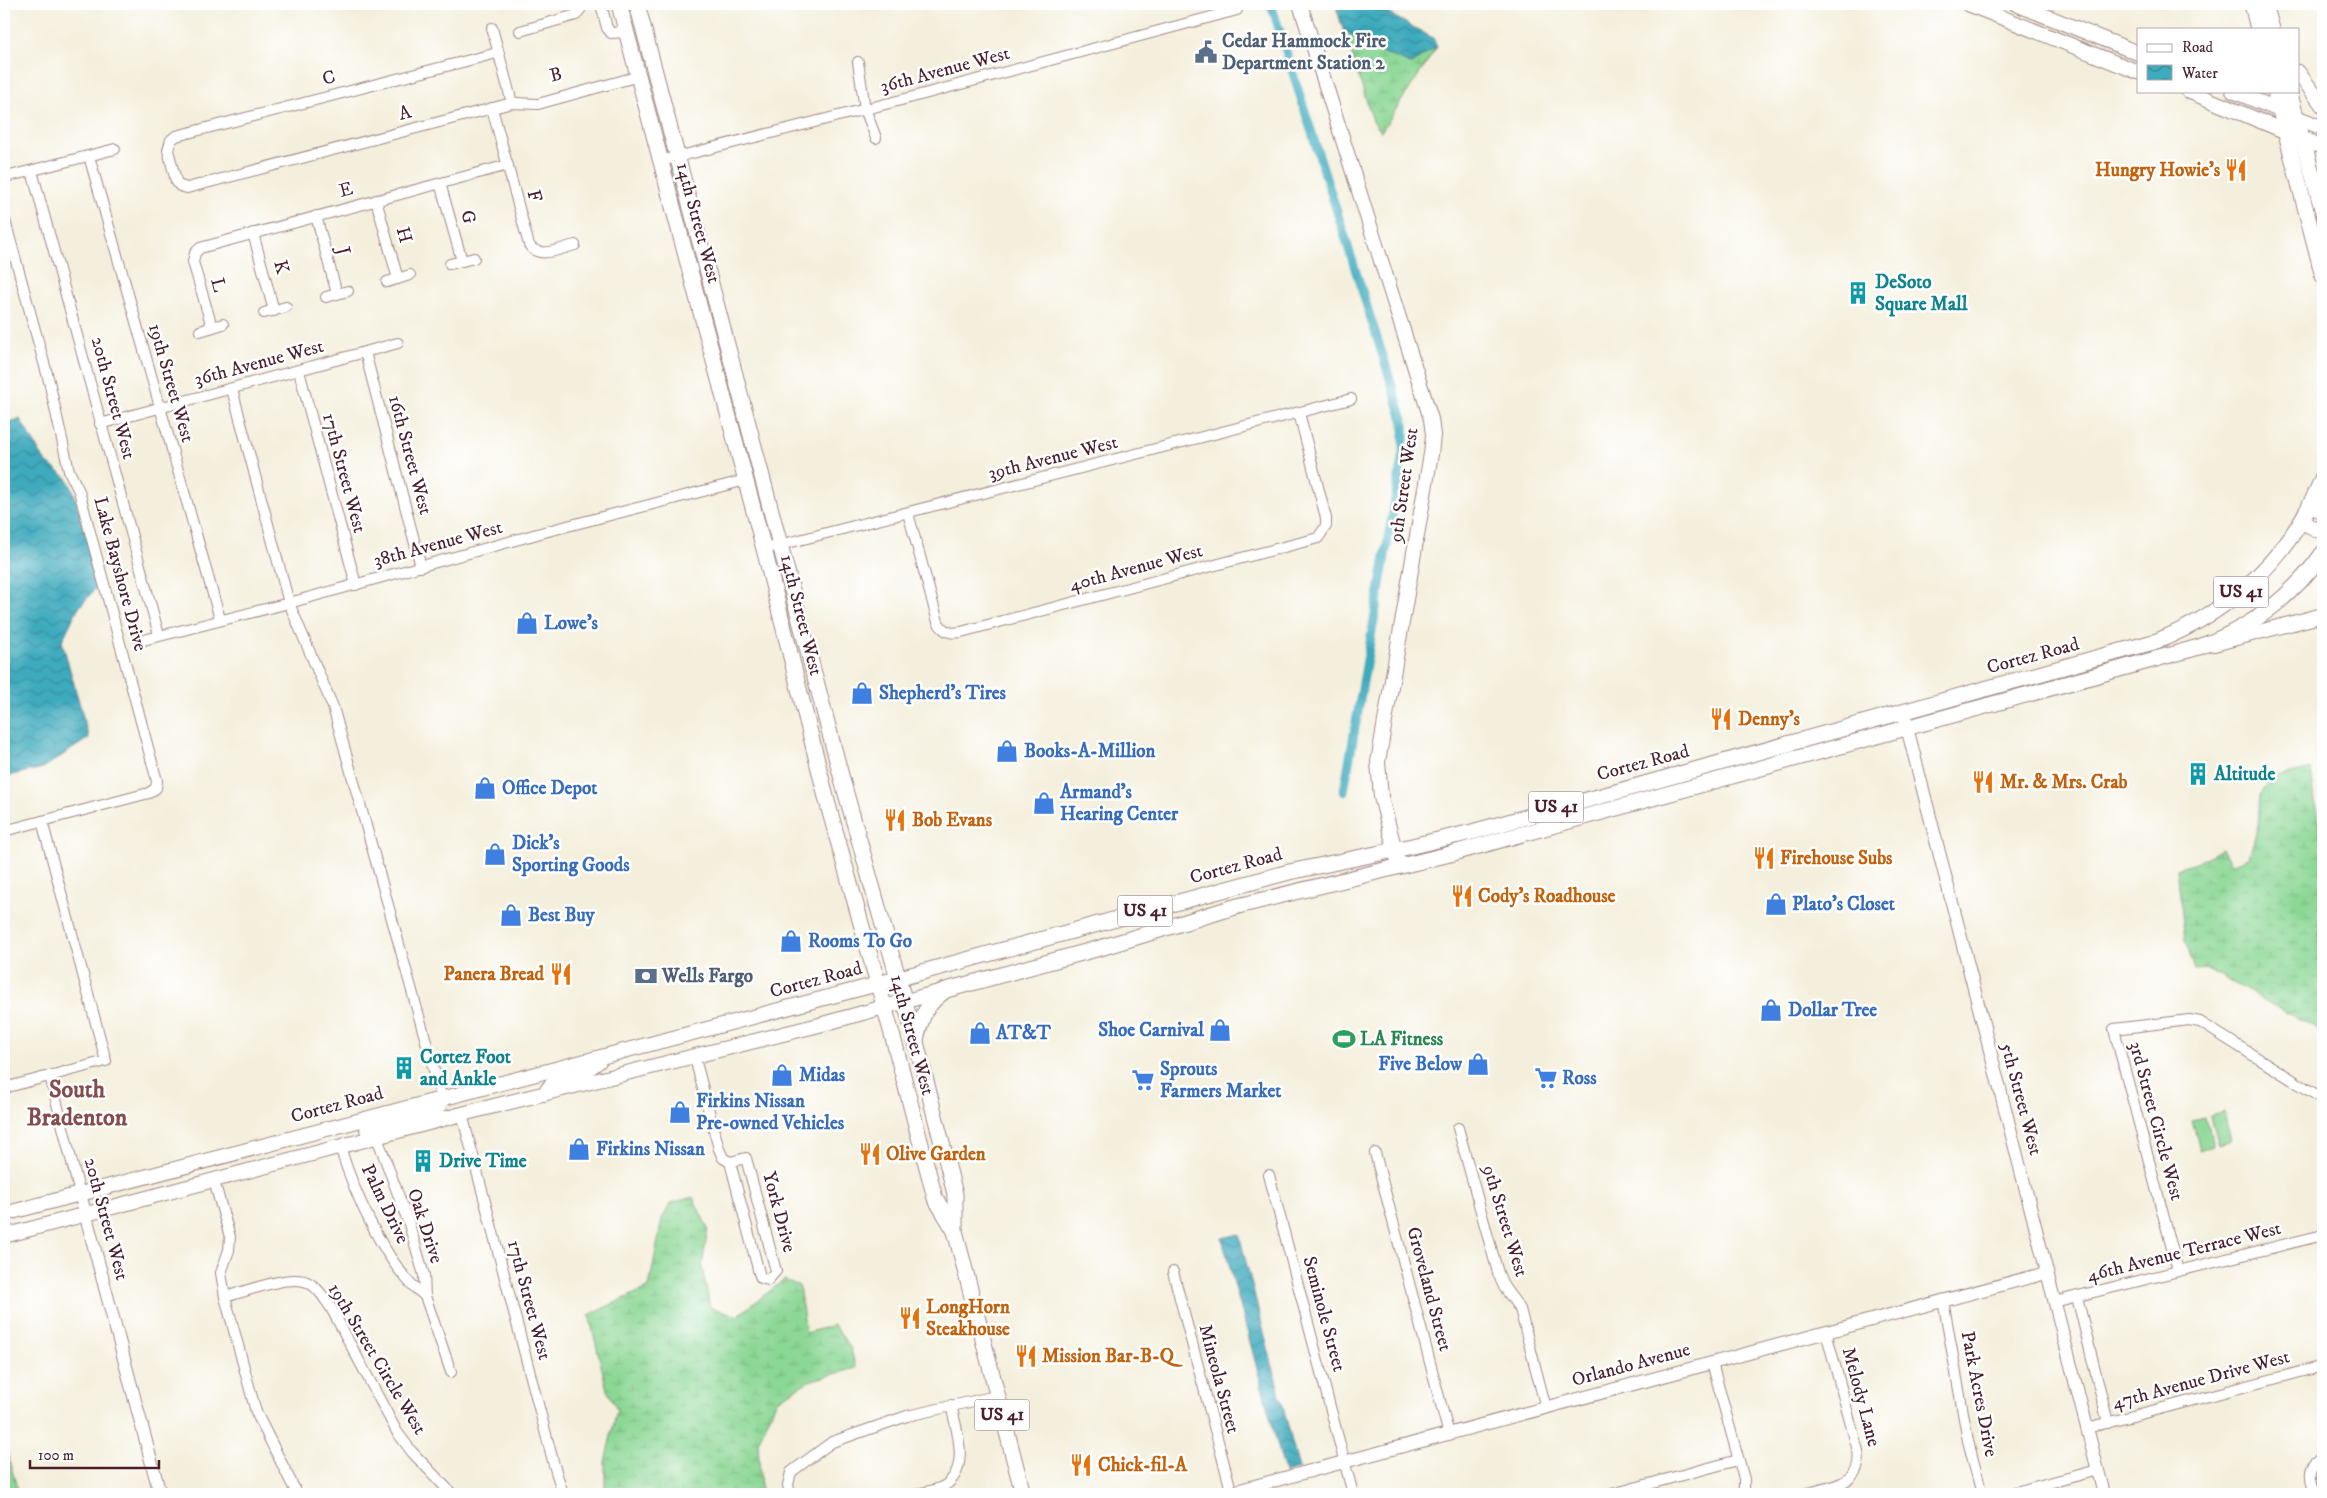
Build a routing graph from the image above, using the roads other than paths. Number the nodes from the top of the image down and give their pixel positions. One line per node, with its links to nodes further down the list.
1 (584, 4): 13 (street)
2 (601, 4): 14 (street)
3 (619, 4): 14 (main road, 14th Street West)
4 (637, 4): 38 (main road, 14th Street West)
5 (1300, 4): 101 (main road, 9th Street West)
6 (1968, 4): 18 (main road)
7 (2016, 4): 16 (main road)
8 (1237, 10): 28 (street, 36th Avenue West)
9 (2259, 15): 11 (main road); 12 (main road)
10 (492, 28): 15 (street)
11 (2271, 28)
12 (2275, 28)
13 (520, 31)
14 (626, 32): 20 (main road, 14th Street West)
15 (497, 53): 25 (street); 44 (street, C)
16 (2137, 53)
17 (858, 62): 28 (street)
18 (2137, 72)
19 (2300, 75): 26 (main road)
20 (639, 76): 25 (street, A); 39 (main road, 14th Street West)
21 (2190, 92): 32 (main road)
22 (2235, 92): 29 (main road)
23 (2275, 92): 29 (main road)
24 (2289, 92): 30 (main road)
25 (512, 103): 27 (street, A)
26 (2323, 106)
27 (492, 108): 40 (street, F); 44 (street, A)
28 (865, 109): 33 (street); 38 (street, 36th Avenue West)
29 (2280, 111): 30 (main road); 32 (main road)
30 (2297, 118): 31 (main road); 34 (main road)
31 (2323, 128)
32 (2284, 130): 34 (main road); 56 (main road)
33 (876, 138)
34 (2303, 139): 35 (main road); 46 (main road)
35 (2323, 147)
36 (115, 149): 37 (street)
37 (89, 156): 41 (street); 69 (street, 19th Street West)
38 (677, 156): 39 (street, 36th Avenue West); 70 (main road, 14th Street West)
39 (661, 160): 73 (main road, 14th Street West)
40 (508, 165): 43 (street, E); 50 (street, F)
41 (32, 171): 42 (street); 72 (street, 20th Street West)
42 (6, 177)
43 (440, 182): 45 (street, E); 53 (street, G)
44 (180, 186)
45 (376, 200): 47 (street, E); 57 (street, H)
46 (2323, 212)
47 (316, 216): 49 (street, E); 59 (street, J)
48 (4, 217): 99 (street, Lake Bayshore Drive)
49 (253, 233): 51 (street, E); 60 (street, K)
50 (575, 245)
51 (195, 253): 62 (street, L)
52 (474, 258): 53 (street)
53 (462, 261): 54 (street)
54 (450, 264)
55 (410, 275): 57 (street)
56 (2323, 276)
57 (398, 279): 58 (street)
58 (387, 282)
59 (348, 291)
60 (286, 307)
61 (223, 324): 62 (street)
62 (212, 328): 63 (street)
63 (200, 331)
64 (398, 343): 65 (street, 36th Avenue West)
65 (365, 352): 66 (street, 36th Avenue West); 83 (street, 16th Street West)
66 (299, 371): 67 (street, 36th Avenue West); 84 (street, 17th Street West)
67 (232, 389): 69 (street, 36th Avenue West); 85 (street)
68 (1351, 400): 71 (street, 39th Avenue West)
69 (160, 408): 72 (street, 36th Avenue West); 87 (street, 19th Street West)
70 (745, 412): 73 (street); 80 (main road, 14th Street West)
71 (1299, 413): 77 (street, 39th Avenue West); 77 (street, 40th Avenue West)
72 (100, 424): 88 (street, 20th Street West)
73 (733, 430): 75 (main road, 14th Street West)
74 (2323, 476): 76 (main road, Cortez Road / US 41)
75 (746, 480): 81 (main road, 14th Street West); 83 (street, 38th Avenue West)
76 (2317, 509): 78 (main road, Cortez Road / US 41)
77 (908, 513): 80 (street, 39th Avenue West)
78 (2302, 522): 79 (main road); 91 (main road, Cortez Road / US 41)
79 (2323, 533)
80 (780, 546): 81 (street, 39th Avenue West); 98 (main road, 14th Street West)
81 (764, 549): 92 (main road, 14th Street West)
82 (2323, 553): 90 (main road, Cortez Road / US 41)
83 (421, 567): 84 (street, 38th Avenue West)
84 (356, 585): 85 (street, 38th Avenue West)
85 (289, 604): 87 (street, 38th Avenue West); 115 (street)
86 (2323, 615): 90 (main road)
87 (220, 619): 88 (street, 38th Avenue West)
88 (159, 635): 89 (street, 38th Avenue West)
89 (140, 641)
90 (2199, 647): 93 (main road, Cortez Road / US 41)
91 (1903, 712): 93 (street, 5th Street West); 94 (main road, Cortez Road / US 41)
92 (806, 720): 98 (main road); 104 (main road, 14th Street West)
93 (1907, 728): 95 (main road, Cortez Road / US 41); 135 (street, 5th Street West)
94 (1777, 747): 95 (street); 96 (main road, Cortez Road / US 41)
95 (1781, 763): 97 (main road, Cortez Road / US 41)
96 (1641, 784): 97 (street); 101 (main road, Cortez Road / US 41)
97 (1646, 800): 102 (main road, Cortez Road / US 41)
98 (848, 802): 103 (main road, 14th Street West)
99 (42, 821): 100 (street, Lake Bayshore Drive); 112 (street)
100 (4, 831)
101 (1395, 850): 102 (main road, 9th Street West); 103 (main road, Cortez Road / US 41)
102 (1399, 865): 105 (main road, Cortez Road / US 41)
103 (898, 979): 104 (main road, Cortez Road / US 41); 106 (main road, 14th Street West)
104 (878, 984): 107 (main road, 14th Street West / US 41); 110 (main road, Cortez Road)
105 (946, 990): 106 (main road, Cortez Road); 108 (main road, US 41)
106 (904, 1002): 107 (main road, Cortez Road); 108 (main road, 14th Street West)
107 (885, 1007): 109 (main road, Cortez Road); 129 (main road, 14th Street West / US 41)
108 (916, 1042): 129 (main road, 14th Street West / US 41)
109 (694, 1055): 114 (main road, Cortez Road); 123 (street, York Drive)
110 (605, 1056): 111 (main road, Cortez Road); 114 (main road)
111 (547, 1071): 115 (main road, Cortez Road); 117 (main road)
112 (50, 1076): 113 (street); 126 (street, 20th Street West)
113 (4, 1088)
114 (544, 1094): 117 (main road, Cortez Road)
115 (442, 1099): 121 (main road); 126 (main road, Cortez Road)
116 (2323, 1100): 133 (street, 3rd Street Circle West)
117 (462, 1114): 119 (main road, Cortez Road); 158 (street, 17th Street West)
118 (1458, 1128): 147 (street, 9th Street West)
119 (377, 1137): 120 (main road, Cortez Road); 136 (street, Oak Drive)
120 (340, 1147): 121 (main road, Cortez Road); 134 (street, Palm Drive)
121 (322, 1152): 125 (main road, Cortez Road)
122 (1375, 1153): 150 (street, Groveland Street)
123 (730, 1162): 123 (street, York Drive)
124 (1269, 1175): 153 (street, Seminole Street)
125 (214, 1180): 128 (main road, Cortez Road); 137 (street)
126 (80, 1194): 127 (main road, Cortez Road); 128 (street, 20th Street West)
127 (4, 1214)
128 (85, 1215): 131 (main road, Cortez Road); 155 (street, 20th Street West)
129 (955, 1231): 145 (main road, 14th Street West / US 41)
130 (2323, 1235): 133 (street, 46th Avenue Terrace West)
131 (4, 1236)
132 (1173, 1272): 162 (street, Mineola Street)
133 (2178, 1272): 138 (street, 46th Avenue Terrace West)
134 (402, 1273): 136 (street, Oak Drive)
135 (2046, 1273): 139 (street, Orlando Avenue); 140 (street, 5th Street West)
136 (425, 1296): 144 (street)
137 (225, 1297): 156 (street); 157 (street, 19th Street Circle West)
138 (2076, 1297): 140 (street, 46th Avenue Terrace West); 148 (street)
139 (1943, 1300): 141 (street, Orlando Avenue); 167 (street, Park Acres Drive)
140 (2054, 1302): 149 (street, 5th Street West)
141 (1826, 1332): 142 (street, Orlando Avenue); 166 (street, Melody Lane)
142 (1712, 1363): 147 (street, Orlando Avenue); 152 (street)
143 (2323, 1366): 148 (street, 47th Avenue Drive West)
144 (451, 1372)
145 (996, 1396): 146 (street); 161 (main road, 14th Street West / US 41)
146 (951, 1405): 159 (street); 160 (street)
147 (1546, 1408): 150 (street, Orlando Avenue)
148 (2108, 1423): 149 (street, 47th Avenue Drive West)
149 (2087, 1428): 154 (street, 5th Street West)
150 (1449, 1435): 153 (street, Orlando Avenue)
151 (2323, 1458): 170 (street)
152 (1738, 1460): 164 (street); 165 (street)
153 (1344, 1462): 162 (street, Orlando Avenue); 163 (street, Seminole Street)
154 (2098, 1470): 168 (street); 169 (street, 5th Street West)
155 (160, 1494)
156 (297, 1494)
157 (452, 1494)
158 (563, 1494)
159 (790, 1494)
160 (918, 1494)
161 (1023, 1494)
162 (1230, 1494)
163 (1353, 1494)
164 (1612, 1494)
165 (1744, 1494)
166 (1804, 1494)
167 (1982, 1494)
168 (2008, 1494)
169 (2104, 1494)
170 (2315, 1494)

